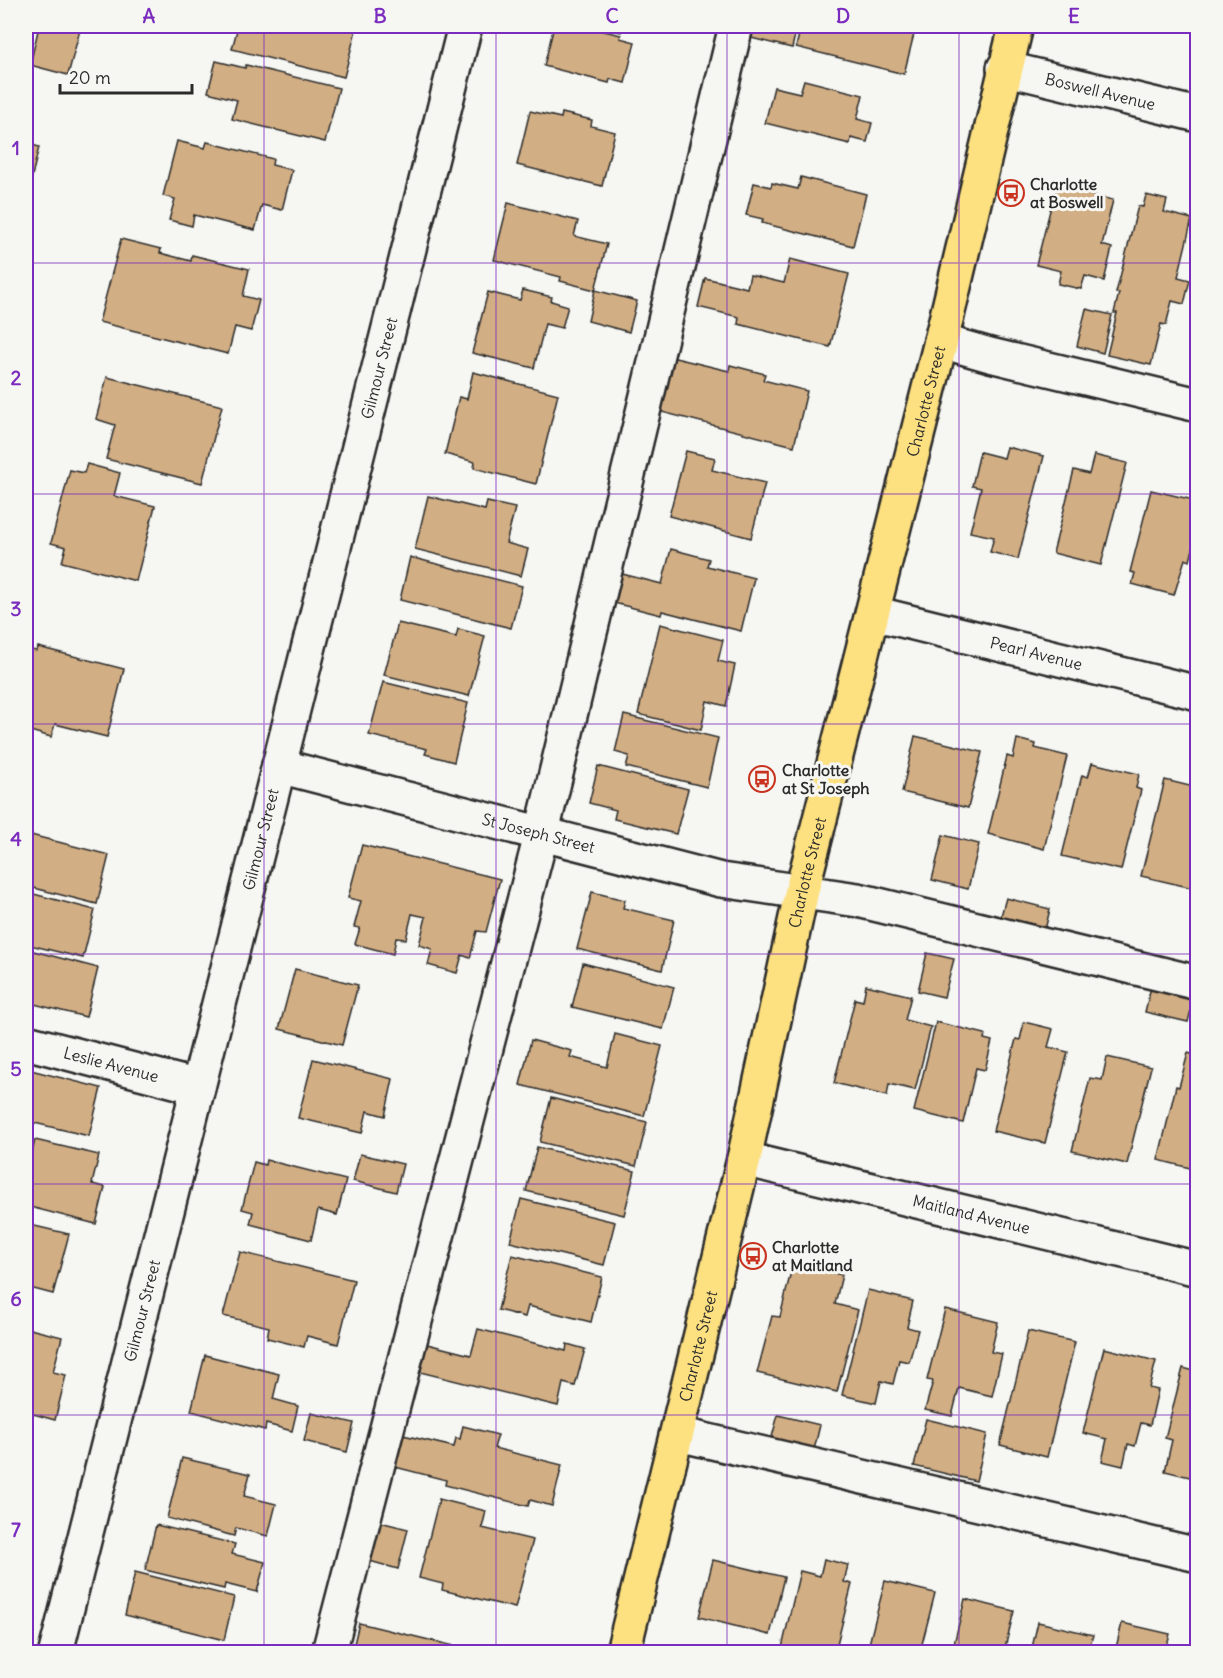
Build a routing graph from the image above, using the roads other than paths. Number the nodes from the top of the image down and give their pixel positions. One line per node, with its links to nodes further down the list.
1 (465, 26): 10 (street, Gilmour Street)
2 (736, 26): 11 (street)
3 (1016, 26): 4 (main road, Charlotte Street)
4 (1004, 68): 5 (street, Boswell Avenue); 6 (main road, Charlotte Street)
5 (1197, 116)
6 (941, 341): 7 (street); 8 (main road, Charlotte Street)
7 (1197, 405)
8 (873, 613): 9 (street, Pearl Avenue); 12 (main road, Charlotte Street)
9 (1197, 693)
10 (279, 766): 11 (street, St Joseph Street); 15 (street, Gilmour Street)
11 (541, 836): 12 (street, St Joseph Street); 21 (street)
12 (802, 890): 13 (street, St Joseph Street); 16 (main road, Charlotte Street)
13 (1197, 983)
14 (26, 1042): 15 (street, Leslie Avenue)
15 (198, 1087): 20 (street, Gilmour Street)
16 (744, 1159): 17 (street, Maitland Avenue); 18 (main road, Charlotte Street)
17 (1197, 1269)
18 (678, 1434): 19 (street); 22 (main road, Charlotte Street)
19 (1197, 1555)
20 (56, 1653)
21 (329, 1653)
22 (623, 1653)

